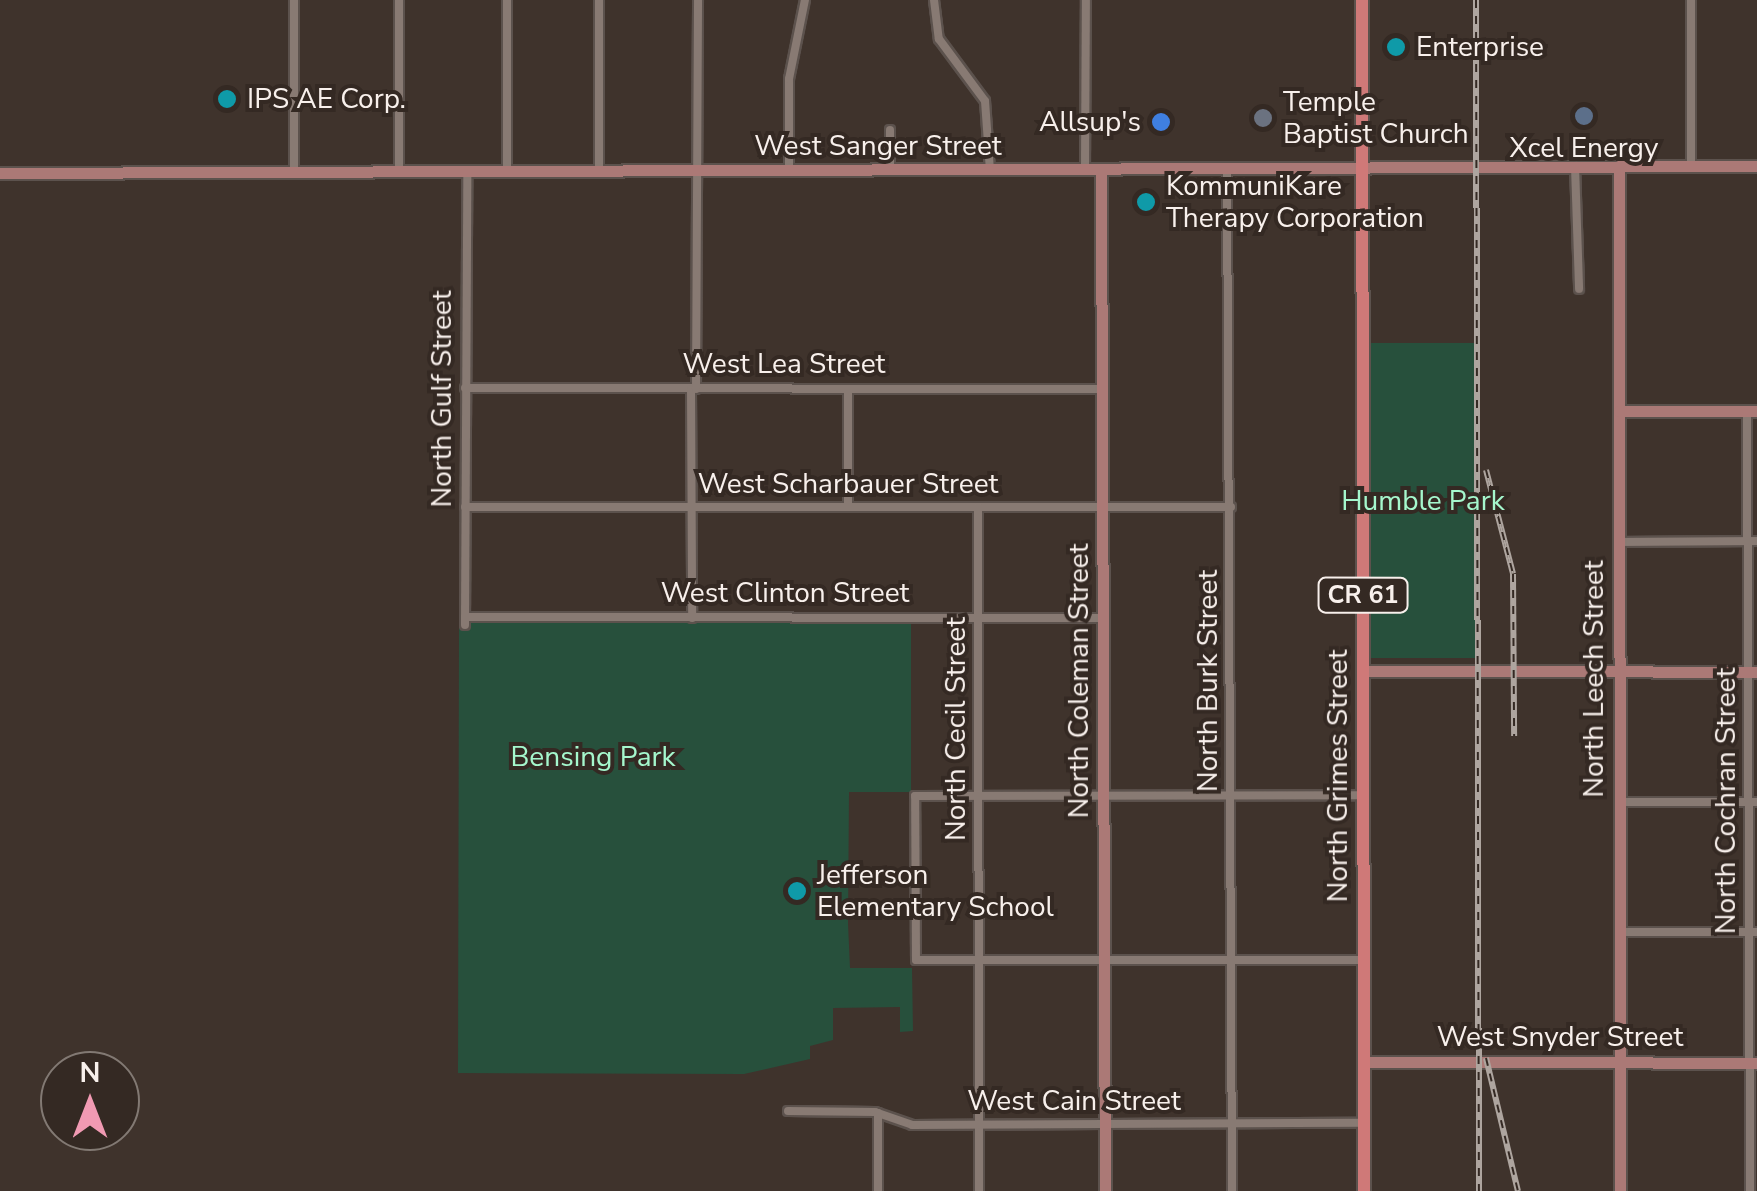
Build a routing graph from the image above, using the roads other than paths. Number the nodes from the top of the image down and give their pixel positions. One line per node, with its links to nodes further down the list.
1 (294, 0): 20 (street)
2 (399, 0): 21 (street)
3 (507, 0): 23 (street)
4 (599, 0): 24 (street)
5 (698, 0): 25 (street)
6 (805, 0): 26 (street)
7 (934, 0): 18 (street)
8 (1086, 0): 19 (street)
9 (1362, 0): 17 (main road, North Grimes Street / CR 61)
10 (1691, 0): 14 (street)
11 (890, 130): 27 (street)
12 (1575, 166): 13 (street, West Sanger Street); 17 (street, West Sanger Street); 30 (street)
13 (1619, 166): 14 (street, West Sanger Street); 35 (street, North Leech Street)
14 (1692, 166): 15 (street, West Sanger Street)
15 (1757, 166)
16 (1227, 170): 17 (street, West Sanger Street); 28 (street, West Sanger Street); 42 (street, North Burk Street)
17 (1362, 170): 49 (main road, North Grimes Street / CR 61)
18 (990, 171): 19 (street, West Sanger Street); 27 (street, West Sanger Street)
19 (1085, 171): 28 (street, West Sanger Street)
20 (294, 172): 21 (street, West Sanger Street); 29 (street, West Sanger Street)
21 (398, 172): 22 (street, West Sanger Street)
22 (467, 172): 23 (street, West Sanger Street); 31 (street, North Gulf Street)
23 (506, 172): 24 (street, West Sanger Street)
24 (599, 172): 25 (street, West Sanger Street)
25 (695, 172): 26 (street, West Sanger Street); 32 (street)
26 (789, 172): 27 (street, West Sanger Street)
27 (890, 172)
28 (1101, 172): 34 (street, North Coleman Street)
29 (0, 173)
30 (1579, 289)
31 (464, 388): 32 (street, West Lea Street); 39 (street, North Gulf Street)
32 (694, 389): 33 (street, West Lea Street); 37 (street)
33 (848, 389): 34 (street, West Lea Street); 38 (street)
34 (1103, 389): 41 (street, North Coleman Street)
35 (1619, 411): 36 (street); 44 (street, North Leech Street)
36 (1752, 411): 43 (street, North Cochran Street)
37 (692, 506): 38 (street, West Scharbauer Street); 39 (street, West Scharbauer Street); 45 (street)
38 (848, 506): 40 (street, West Scharbauer Street)
39 (465, 507): 48 (street, North Gulf Street)
40 (978, 507): 41 (street, West Scharbauer Street); 46 (street, North Cecil Street)
41 (1104, 507): 42 (street, West Scharbauer Street); 47 (street, North Coleman Street)
42 (1231, 507): 55 (street, North Burk Street)
43 (1752, 541): 44 (street); 51 (street, North Cochran Street)
44 (1618, 542): 50 (street, North Leech Street)
45 (692, 618): 46 (street, West Clinton Street); 48 (street, West Clinton Street)
46 (979, 618): 47 (street, West Clinton Street); 53 (street, North Cecil Street)
47 (1104, 618): 54 (street, North Coleman Street)
48 (465, 621)
49 (1363, 670): 50 (street); 52 (main road, North Grimes Street / CR 61)
50 (1619, 672): 51 (street); 56 (street, North Leech Street)
51 (1752, 672): 57 (street, North Cochran Street)
52 (1363, 795): 55 (street); 63 (main road, North Grimes Street / CR 61)
53 (979, 796): 54 (street); 60 (street, North Cecil Street); 60 (street)
54 (1104, 796): 55 (street); 61 (street, North Coleman Street)
55 (1231, 796): 62 (street, North Burk Street)
56 (1620, 802): 57 (street); 58 (street, North Leech Street)
57 (1753, 802): 59 (street, North Cochran Street)
58 (1621, 932): 59 (street); 65 (street, North Leech Street)
59 (1752, 932): 66 (street, North Cochran Street)
60 (980, 960): 61 (street); 72 (street, North Cecil Street)
61 (1104, 960): 62 (street); 70 (street, North Coleman Street)
62 (1232, 960): 63 (street); 69 (street, North Burk Street)
63 (1363, 960): 64 (main road, North Grimes Street / CR 61)
64 (1363, 1062): 65 (street, West Snyder Street); 71 (main road, North Grimes Street / CR 61)
65 (1621, 1062): 66 (street, West Snyder Street); 78 (street, North Leech Street)
66 (1754, 1063): 79 (street, North Cochran Street)
67 (788, 1111): 68 (street, West Cain Street)
68 (878, 1112): 72 (street, West Cain Street); 73 (street)
69 (1232, 1122): 70 (street, West Cain Street); 71 (street, West Cain Street); 76 (street, North Burk Street)
70 (1104, 1123): 72 (street, West Cain Street); 75 (street, North Coleman Street)
71 (1364, 1123): 77 (main road, North Grimes Street / CR 61)
72 (979, 1124): 74 (street, North Cecil Street)
73 (878, 1191)
74 (980, 1191)
75 (1105, 1191)
76 (1232, 1191)
77 (1364, 1191)
78 (1620, 1191)
79 (1750, 1191)

